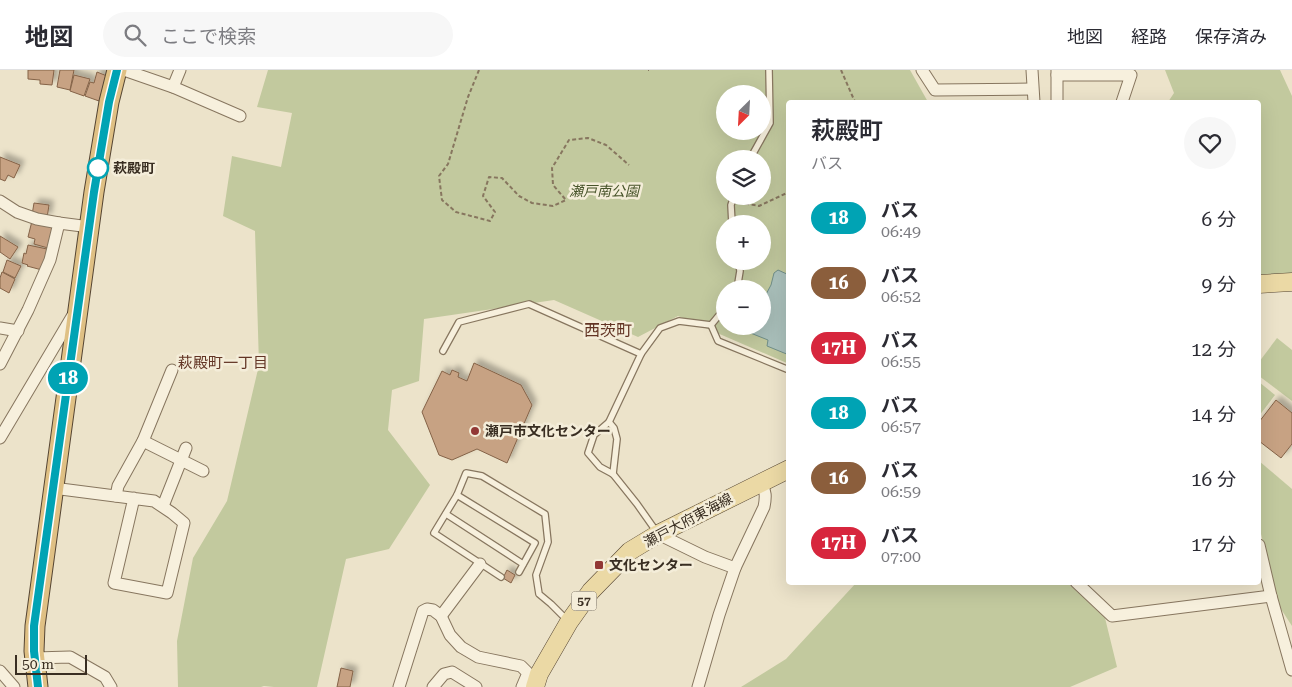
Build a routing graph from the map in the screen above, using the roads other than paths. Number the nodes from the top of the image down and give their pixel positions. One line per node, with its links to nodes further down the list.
1 (117, 70): 17 (highway)
2 (124, 70): 8 (street)
3 (180, 70): 8 (street)
4 (769, 70): 14 (lane)
5 (922, 70): 9 (street)
6 (1032, 70): 9 (street)
7 (1057, 72): 11 (street); 12 (street)
8 (173, 87): 13 (street)
9 (1032, 89): 10 (street)
10 (1034, 100)
11 (1057, 100)
12 (1123, 100)
13 (240, 116)
14 (755, 150)
15 (0, 201): 16 (street)
16 (59, 223): 17 (street); 24 (street)
17 (90, 227): 20 (highway)
18 (1292, 282): 19 (main road)
19 (1261, 284)
20 (78, 307): 31 (street); 39 (highway)
21 (716, 319): 22 (lane)
22 (711, 325): 26 (lane); 28 (lane)
23 (0, 328): 24 (street)
24 (18, 331): 27 (street)
25 (443, 352): 26 (lane)
26 (641, 354): 30 (lane)
27 (0, 364)
28 (786, 369)
29 (172, 370): 32 (street)
30 (609, 422): 37 (lane); 37 (lane)
31 (0, 438)
32 (143, 441): 34 (street); 41 (street)
33 (186, 448): 34 (street)
34 (181, 460): 35 (street); 43 (street)
35 (203, 470)
36 (786, 470): 38 (main road, 瀬戸大府東海線 / 57)
37 (613, 474): 45 (lane)
38 (761, 483): 45 (main road, 瀬戸大府東海線 / 57); 49 (street)
39 (53, 488): 41 (street); 56 (highway)
40 (457, 495): 44 (lane); 48 (lane); 55 (lane)
41 (116, 496): 42 (street)
42 (134, 498): 43 (street); 43 (street)
43 (163, 506)
44 (446, 514): 47 (lane); 48 (lane)
45 (658, 534): 49 (street); 55 (main road, 瀬戸大府東海線 / 57)
46 (1261, 554): 53 (street)
47 (480, 564): 51 (lane); 54 (street)
48 (523, 564): 50 (lane)
49 (736, 568): 67 (street)
50 (519, 572)
51 (501, 577)
52 (1079, 585): 53 (street)
53 (1271, 596): 57 (street)
54 (440, 616): 62 (street); 65 (street)
55 (569, 622): 66 (main road, 瀬戸大府東海線 / 57)
56 (35, 658): 60 (highway); 61 (street)
57 (1292, 670)
58 (0, 671): 59 (street)
59 (14, 687)
60 (38, 687)
61 (111, 687)
62 (399, 687)
63 (433, 687): 64 (street)
64 (476, 687)
65 (522, 687)
66 (535, 687)
67 (698, 687)

